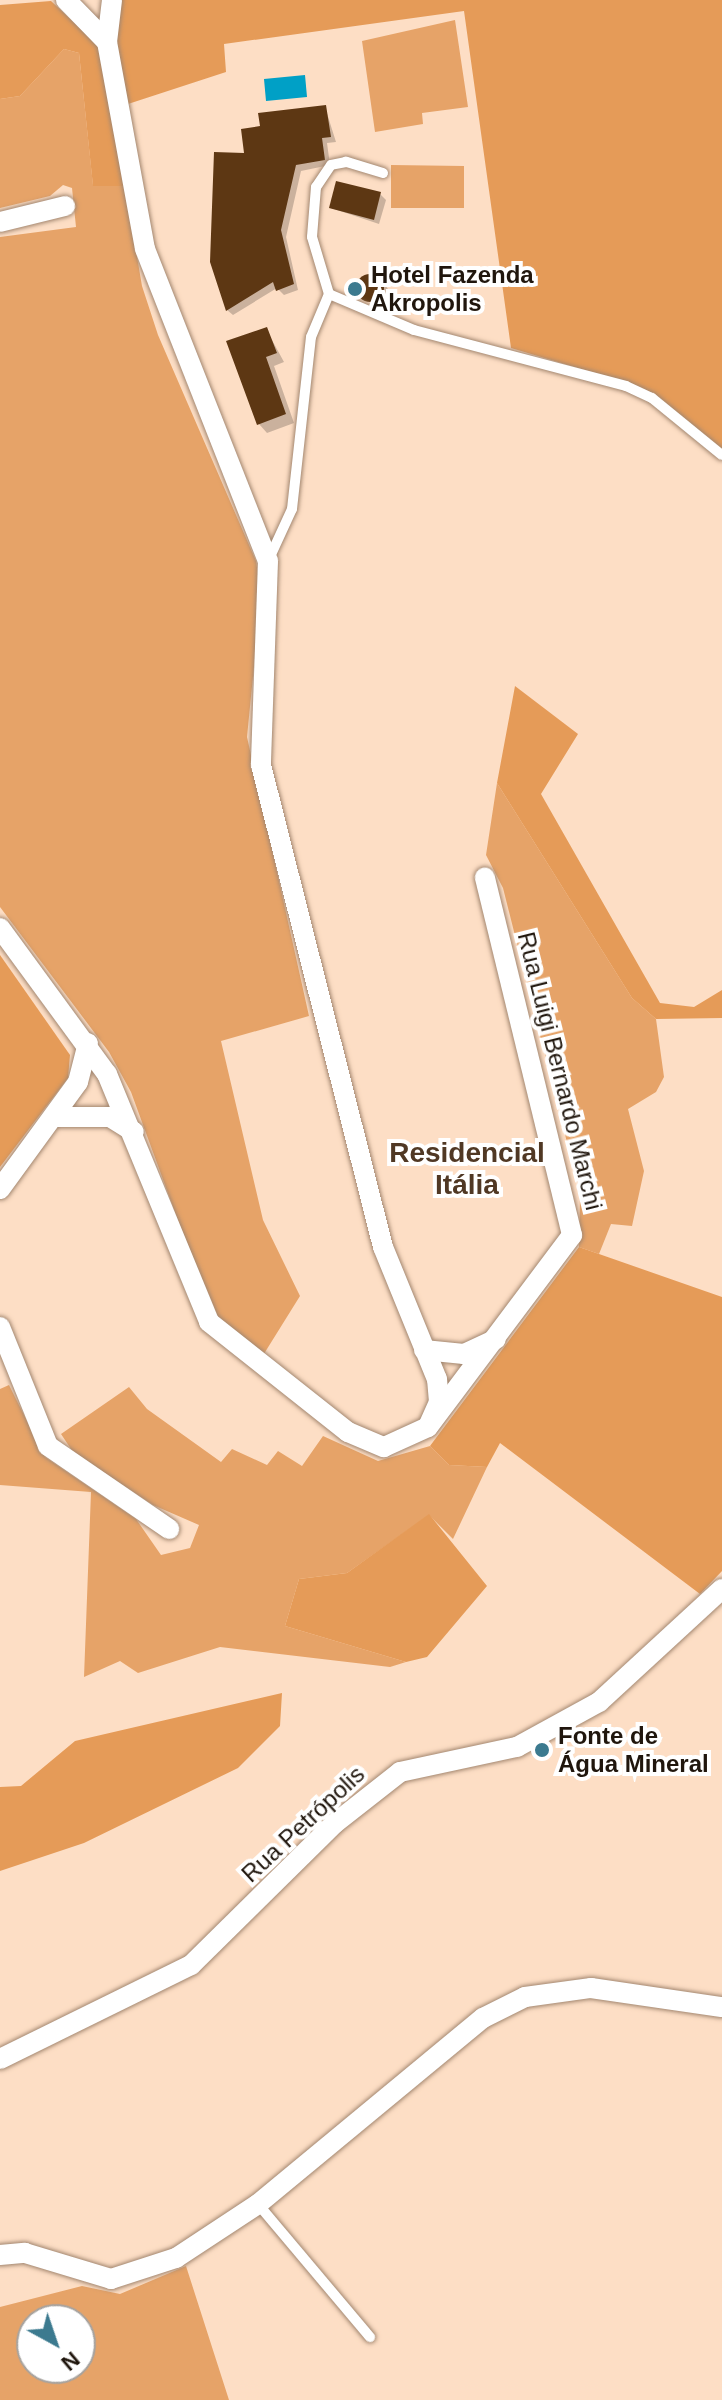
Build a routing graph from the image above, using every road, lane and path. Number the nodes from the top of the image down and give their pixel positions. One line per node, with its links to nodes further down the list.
1 (66, 0): 3 (street)
2 (112, 0): 3 (street)
3 (107, 42): 9 (street)
4 (383, 173): 7 (lane)
5 (65, 206): 6 (street)
6 (0, 222)
7 (329, 294): 8 (lane); 9 (lane)
8 (722, 455)
9 (268, 561): 18 (street)
10 (485, 877): 17 (street, Rua Luigi Bernardo Marchi)
11 (0, 928): 12 (street, Rua Luigi Bernardo Marchi)
12 (88, 1043): 13 (street); 14 (street, Rua Luigi Bernardo Marchi)
13 (55, 1117): 14 (street); 15 (street)
14 (134, 1132): 19 (street, Rua Luigi Bernardo Marchi)
15 (0, 1189)
16 (0, 1327): 20 (street)
17 (502, 1336): 18 (street); 19 (street, Rua Luigi Bernardo Marchi)
18 (424, 1350): 19 (street)
19 (428, 1427)
20 (169, 1529)
21 (722, 1589): 23 (street, Rua Petrópolis)
22 (722, 2007): 24 (street)
23 (0, 2059)
24 (258, 2204): 25 (street); 26 (lane)
25 (0, 2255)
26 (370, 2337)

